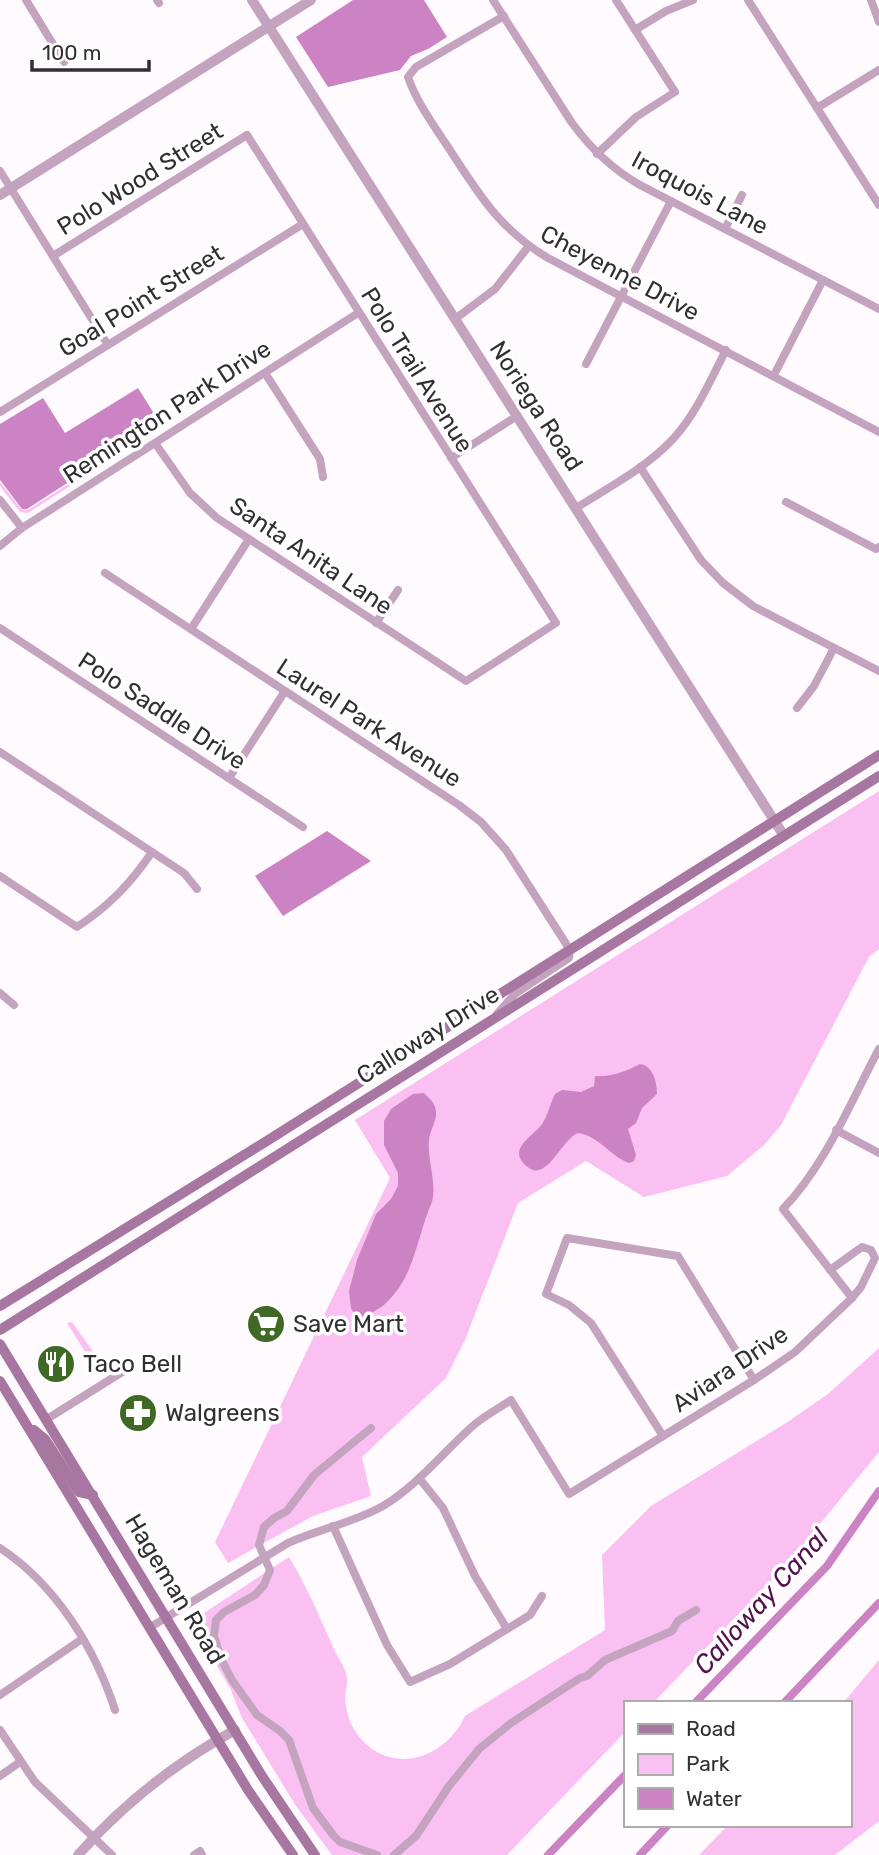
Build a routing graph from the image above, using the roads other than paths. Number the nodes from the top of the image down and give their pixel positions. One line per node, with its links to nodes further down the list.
1 (26, 0): 13 (street)
2 (252, 0): 11 (street, Noriega Road)
3 (311, 0): 11 (street)
4 (493, 0): 9 (street, Iroquois Lane)
5 (616, 0): 12 (street)
6 (694, 0): 12 (street)
7 (748, 0): 15 (street)
8 (871, 0): 10 (street)
9 (504, 16): 17 (street, Iroquois Lane); 26 (street, Cheyenne Drive)
10 (879, 22)
11 (269, 27): 19 (street); 32 (street, Noriega Road)
12 (635, 30): 17 (street)
13 (64, 62)
14 (879, 70): 15 (street)
15 (817, 108): 23 (street)
16 (247, 135): 24 (street, Polo Trail Avenue); 27 (street, Polo Wood Street)
17 (597, 154): 22 (street, Iroquois Lane)
18 (0, 171): 19 (street)
19 (11, 188): 20 (street); 27 (street)
20 (0, 195)
21 (742, 195): 25 (street)
22 (671, 201): 25 (street, Iroquois Lane); 29 (street)
23 (879, 205)
24 (303, 224): 31 (street, Polo Trail Avenue); 33 (street, Goal Point Street)
25 (725, 229): 28 (street, Iroquois Lane)
26 (528, 247): 29 (street, Cheyenne Drive); 32 (street)
27 (53, 256): 33 (street)
28 (823, 280): 30 (street, Iroquois Lane); 37 (street)
29 (622, 297): 34 (street, Cheyenne Drive); 35 (street)
30 (879, 309)
31 (358, 313): 36 (street, Remington Park Drive); 42 (street, Polo Trail Avenue)
32 (455, 319): 39 (street, Noriega Road)
33 (108, 345): 38 (street, Goal Point Street)
34 (726, 350): 37 (street, Cheyenne Drive); 43 (street)
35 (586, 364)
36 (265, 373): 41 (street, Remington Park Drive); 44 (street)
37 (774, 375): 40 (street, Cheyenne Drive)
38 (0, 412)
39 (517, 416): 42 (street); 47 (street, Noriega Road)
40 (879, 432)
41 (155, 443): 48 (street, Remington Park Drive); 49 (street, Santa Anita Lane)
42 (451, 458): 59 (street, Polo Trail Avenue)
43 (640, 467): 47 (street); 57 (street)
44 (323, 477)
45 (0, 500): 48 (street)
46 (786, 502): 51 (street)
47 (576, 508): 66 (street, Noriega Road)
48 (22, 528): 50 (street, Remington Park Drive)
49 (249, 540): 54 (street, Santa Anita Lane); 55 (street)
50 (0, 547)
51 (879, 547)
52 (105, 573): 55 (street, Laurel Park Avenue)
53 (398, 590): 54 (street)
54 (376, 623): 59 (street, Santa Anita Lane)
55 (191, 629): 60 (street, Laurel Park Avenue)
56 (1, 632): 65 (street, Polo Saddle Drive)
57 (834, 648): 58 (street); 61 (street)
58 (879, 671)
59 (466, 681)
60 (285, 691): 65 (street); 72 (street, Laurel Park Avenue)
61 (797, 708)
62 (0, 752): 69 (street)
63 (879, 755): 66 (main road, Calloway Drive)
64 (879, 776): 68 (main road, Calloway Drive)
65 (229, 778): 67 (street, Polo Saddle Drive)
66 (774, 820): 68 (street, Noriega Road); 72 (main road, Calloway Drive)
67 (303, 827)
68 (784, 836): 75 (main road, Calloway Drive)
69 (152, 852): 70 (street); 71 (street)
70 (0, 876)
71 (197, 889)
72 (570, 950): 75 (street); 81 (main road, Calloway Drive)
73 (0, 993): 74 (street)
74 (14, 1005)
75 (491, 1020): 82 (main road, Calloway Drive)
76 (879, 1049): 77 (street)
77 (836, 1130): 78 (street); 79 (street)
78 (879, 1153)
79 (830, 1270): 80 (street); 80 (street, Aviara Drive)
80 (852, 1298): 85 (street, Aviara Drive)
81 (0, 1306)
82 (0, 1330)
83 (0, 1344): 87 (main road, Hageman Road)
84 (127, 1369): 87 (street)
85 (754, 1380): 90 (street, Aviara Drive); 90 (street)
86 (0, 1381): 88 (main road, Hageman Road)
87 (47, 1419): 92 (main road, Hageman Road)
88 (27, 1424): 92 (main road); 99 (main road, Hageman Road)
89 (370, 1428): 95 (street)
90 (663, 1436): 91 (street, Aviara Drive)
91 (419, 1478): 93 (street); 100 (street)
92 (93, 1495): 98 (main road, Hageman Road)
93 (333, 1527): 95 (street); 100 (street)
94 (0, 1548): 101 (street)
95 (265, 1558): 98 (street); 114 (street)
96 (542, 1595): 100 (street)
97 (696, 1610): 115 (street)
98 (167, 1618): 99 (street); 105 (main road, Hageman Road)
99 (149, 1628): 106 (main road, Hageman Road)
100 (507, 1629)
101 (82, 1639): 102 (street); 103 (street)
102 (0, 1695)
103 (115, 1710)
104 (0, 1730): 107 (street)
105 (235, 1730): 106 (street); 113 (main road, Hageman Road)
106 (218, 1739): 109 (street); 112 (main road, Hageman Road)
107 (20, 1762): 108 (street); 109 (street)
108 (0, 1776)
109 (93, 1838): 110 (street); 111 (street)
110 (78, 1855)
111 (112, 1855)
112 (293, 1855)
113 (315, 1855)
114 (377, 1855)
115 (394, 1855)

